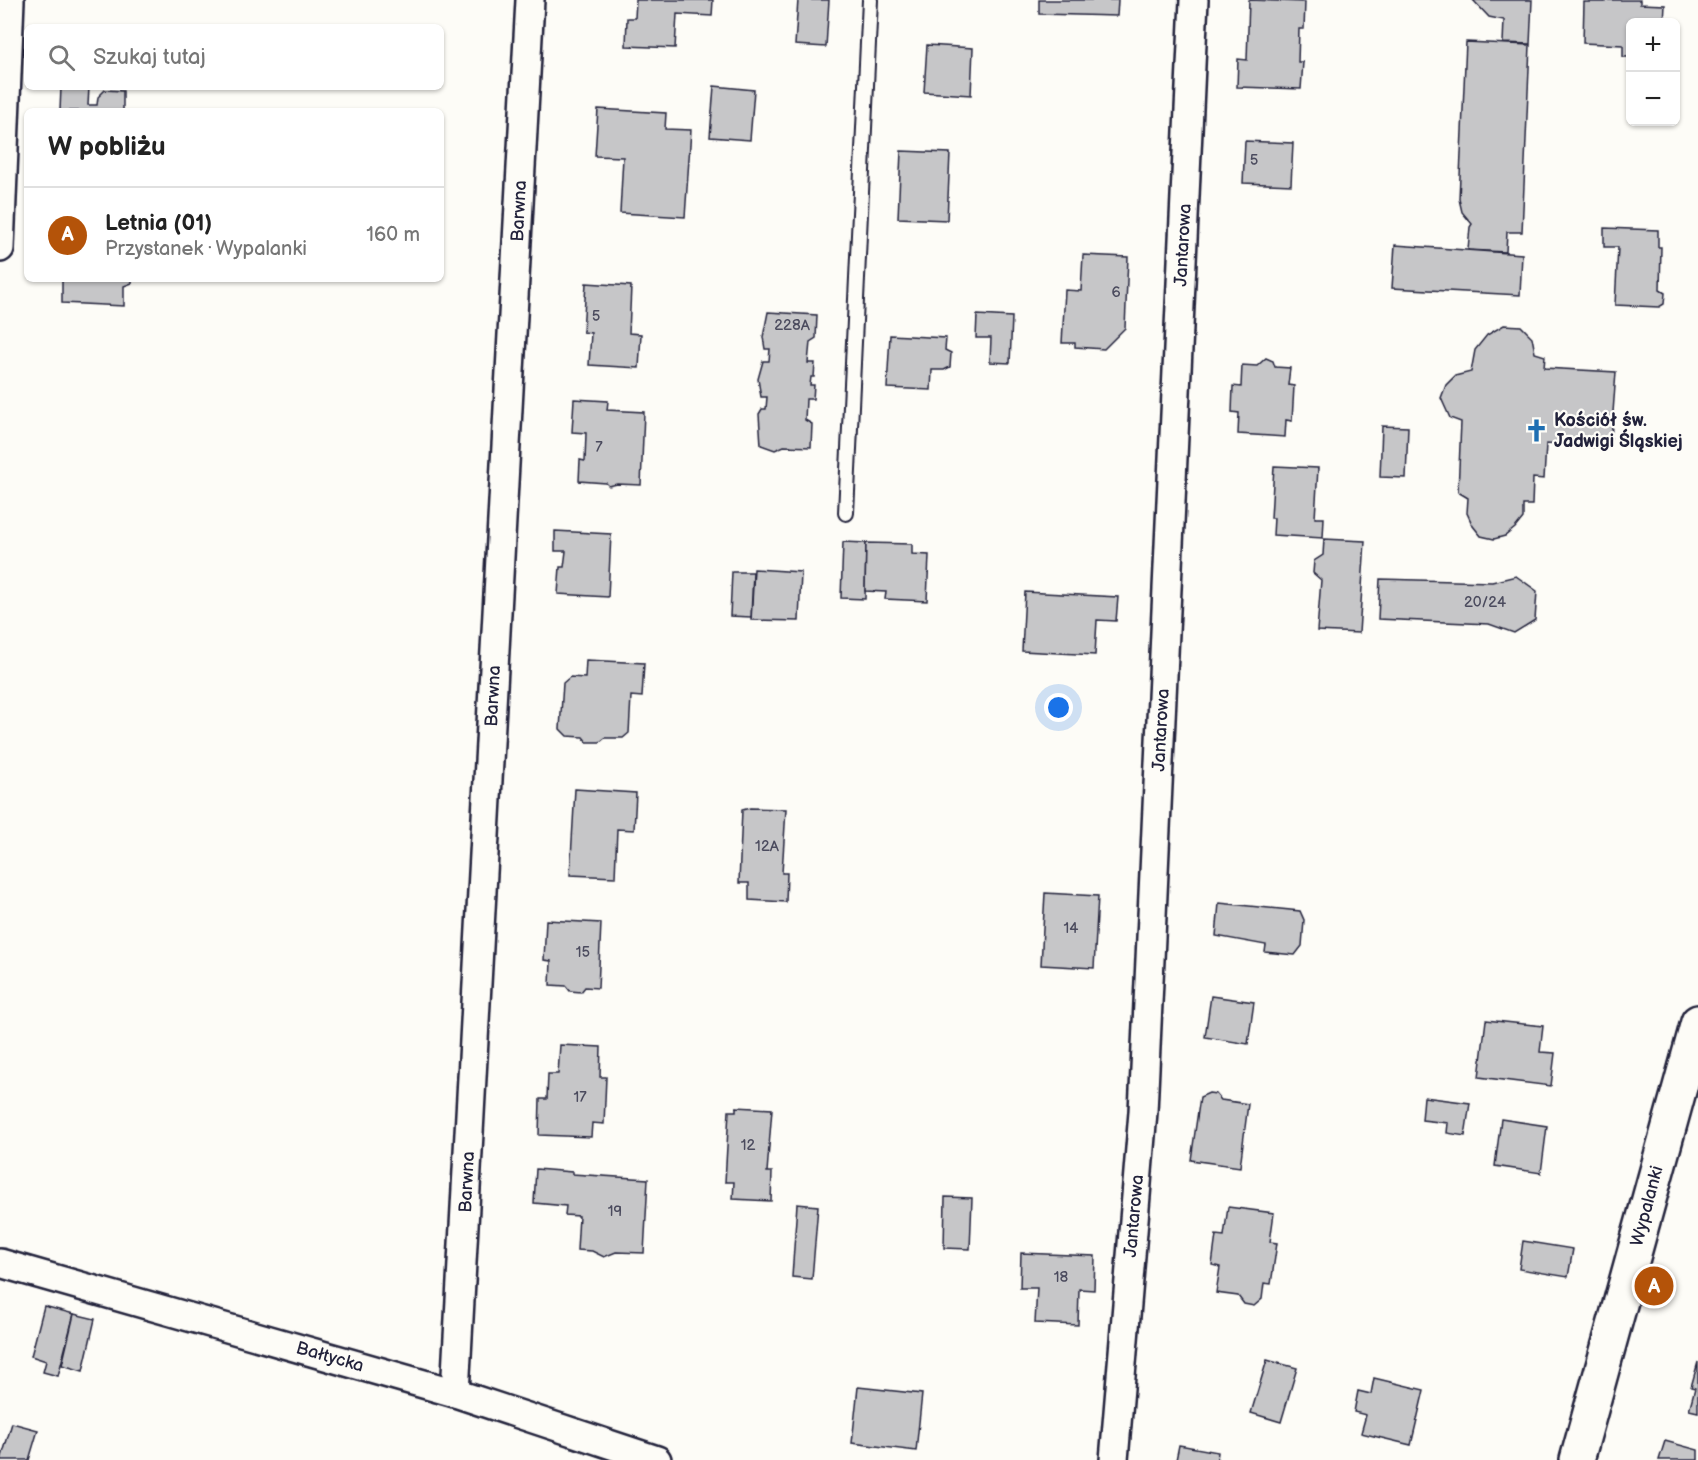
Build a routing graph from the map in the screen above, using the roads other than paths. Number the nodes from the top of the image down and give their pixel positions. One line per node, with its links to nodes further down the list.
1 (10, 0): 5 (street)
2 (530, 0): 9 (street, Barwna)
3 (870, 0): 6 (lane)
4 (1194, 0): 11 (street, Jantarowa)
5 (0, 248)
6 (846, 513)
7 (1698, 1022): 12 (street, Wypalanki)
8 (0, 1263): 9 (street, Bałtycka)
9 (455, 1393): 10 (street, Bałtycka)
10 (657, 1460)
11 (1114, 1460)
12 (1577, 1460)

